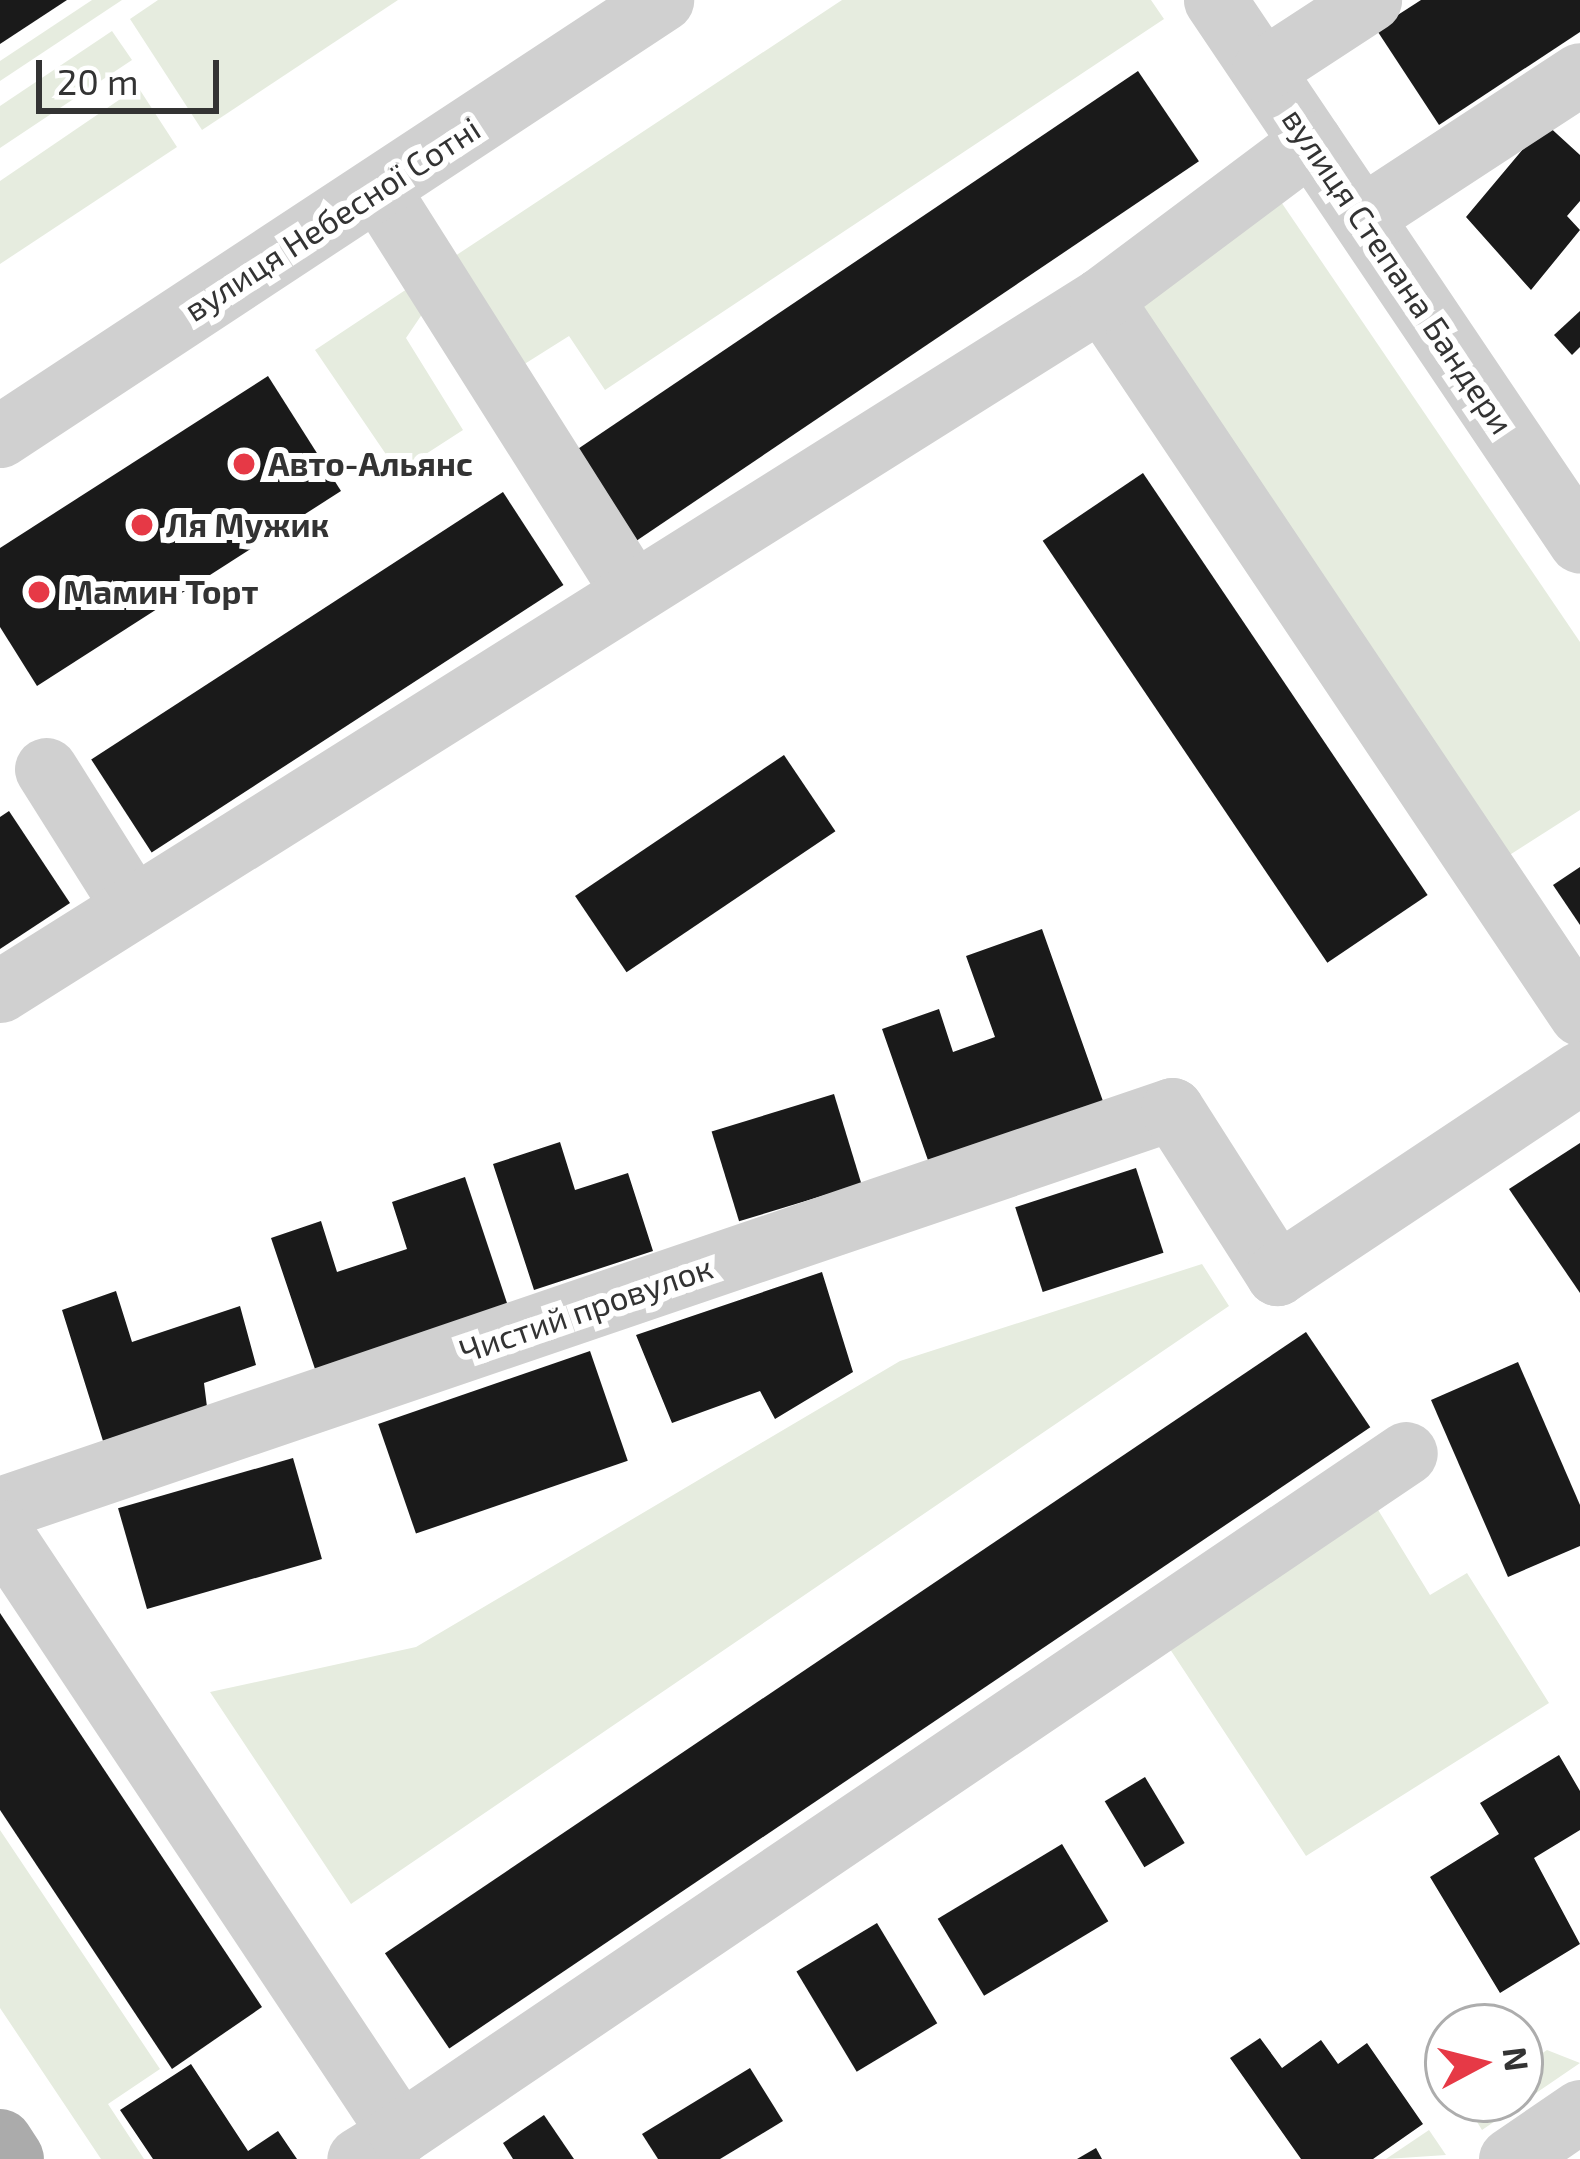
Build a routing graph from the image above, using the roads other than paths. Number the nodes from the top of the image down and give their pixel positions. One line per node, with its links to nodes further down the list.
1 (662, 0): 7 (street, вулиця Небесної Сотні)
2 (1215, 0): 4 (street, вулиця Степана Бандери)
3 (1370, 0): 4 (street)
4 (1263, 70): 6 (street, вулиця Степана Бандери)
5 (1580, 74): 8 (street)
6 (1311, 142): 8 (street, вулиця Степана Бандери); 9 (street)
7 (378, 189): 10 (street, вулиця Небесної Сотні); 12 (street)
8 (1364, 216): 11 (street, вулиця Степана Бандери)
9 (1101, 298): 12 (street); 16 (street)
10 (0, 436)
11 (1580, 542)
12 (633, 592): 14 (street)
13 (46, 769): 14 (street)
14 (133, 907): 15 (street)
15 (0, 991)
16 (1580, 1014)
17 (1580, 1072): 19 (street, Чистий провулок)
18 (1406, 1453): 23 (street)
19 (0, 1508)
20 (0, 1531): 23 (street)
21 (1580, 2111): 25 (street)
22 (0, 2143): 24 (main road)
23 (379, 2146)
24 (11, 2159)
25 (1510, 2159)

